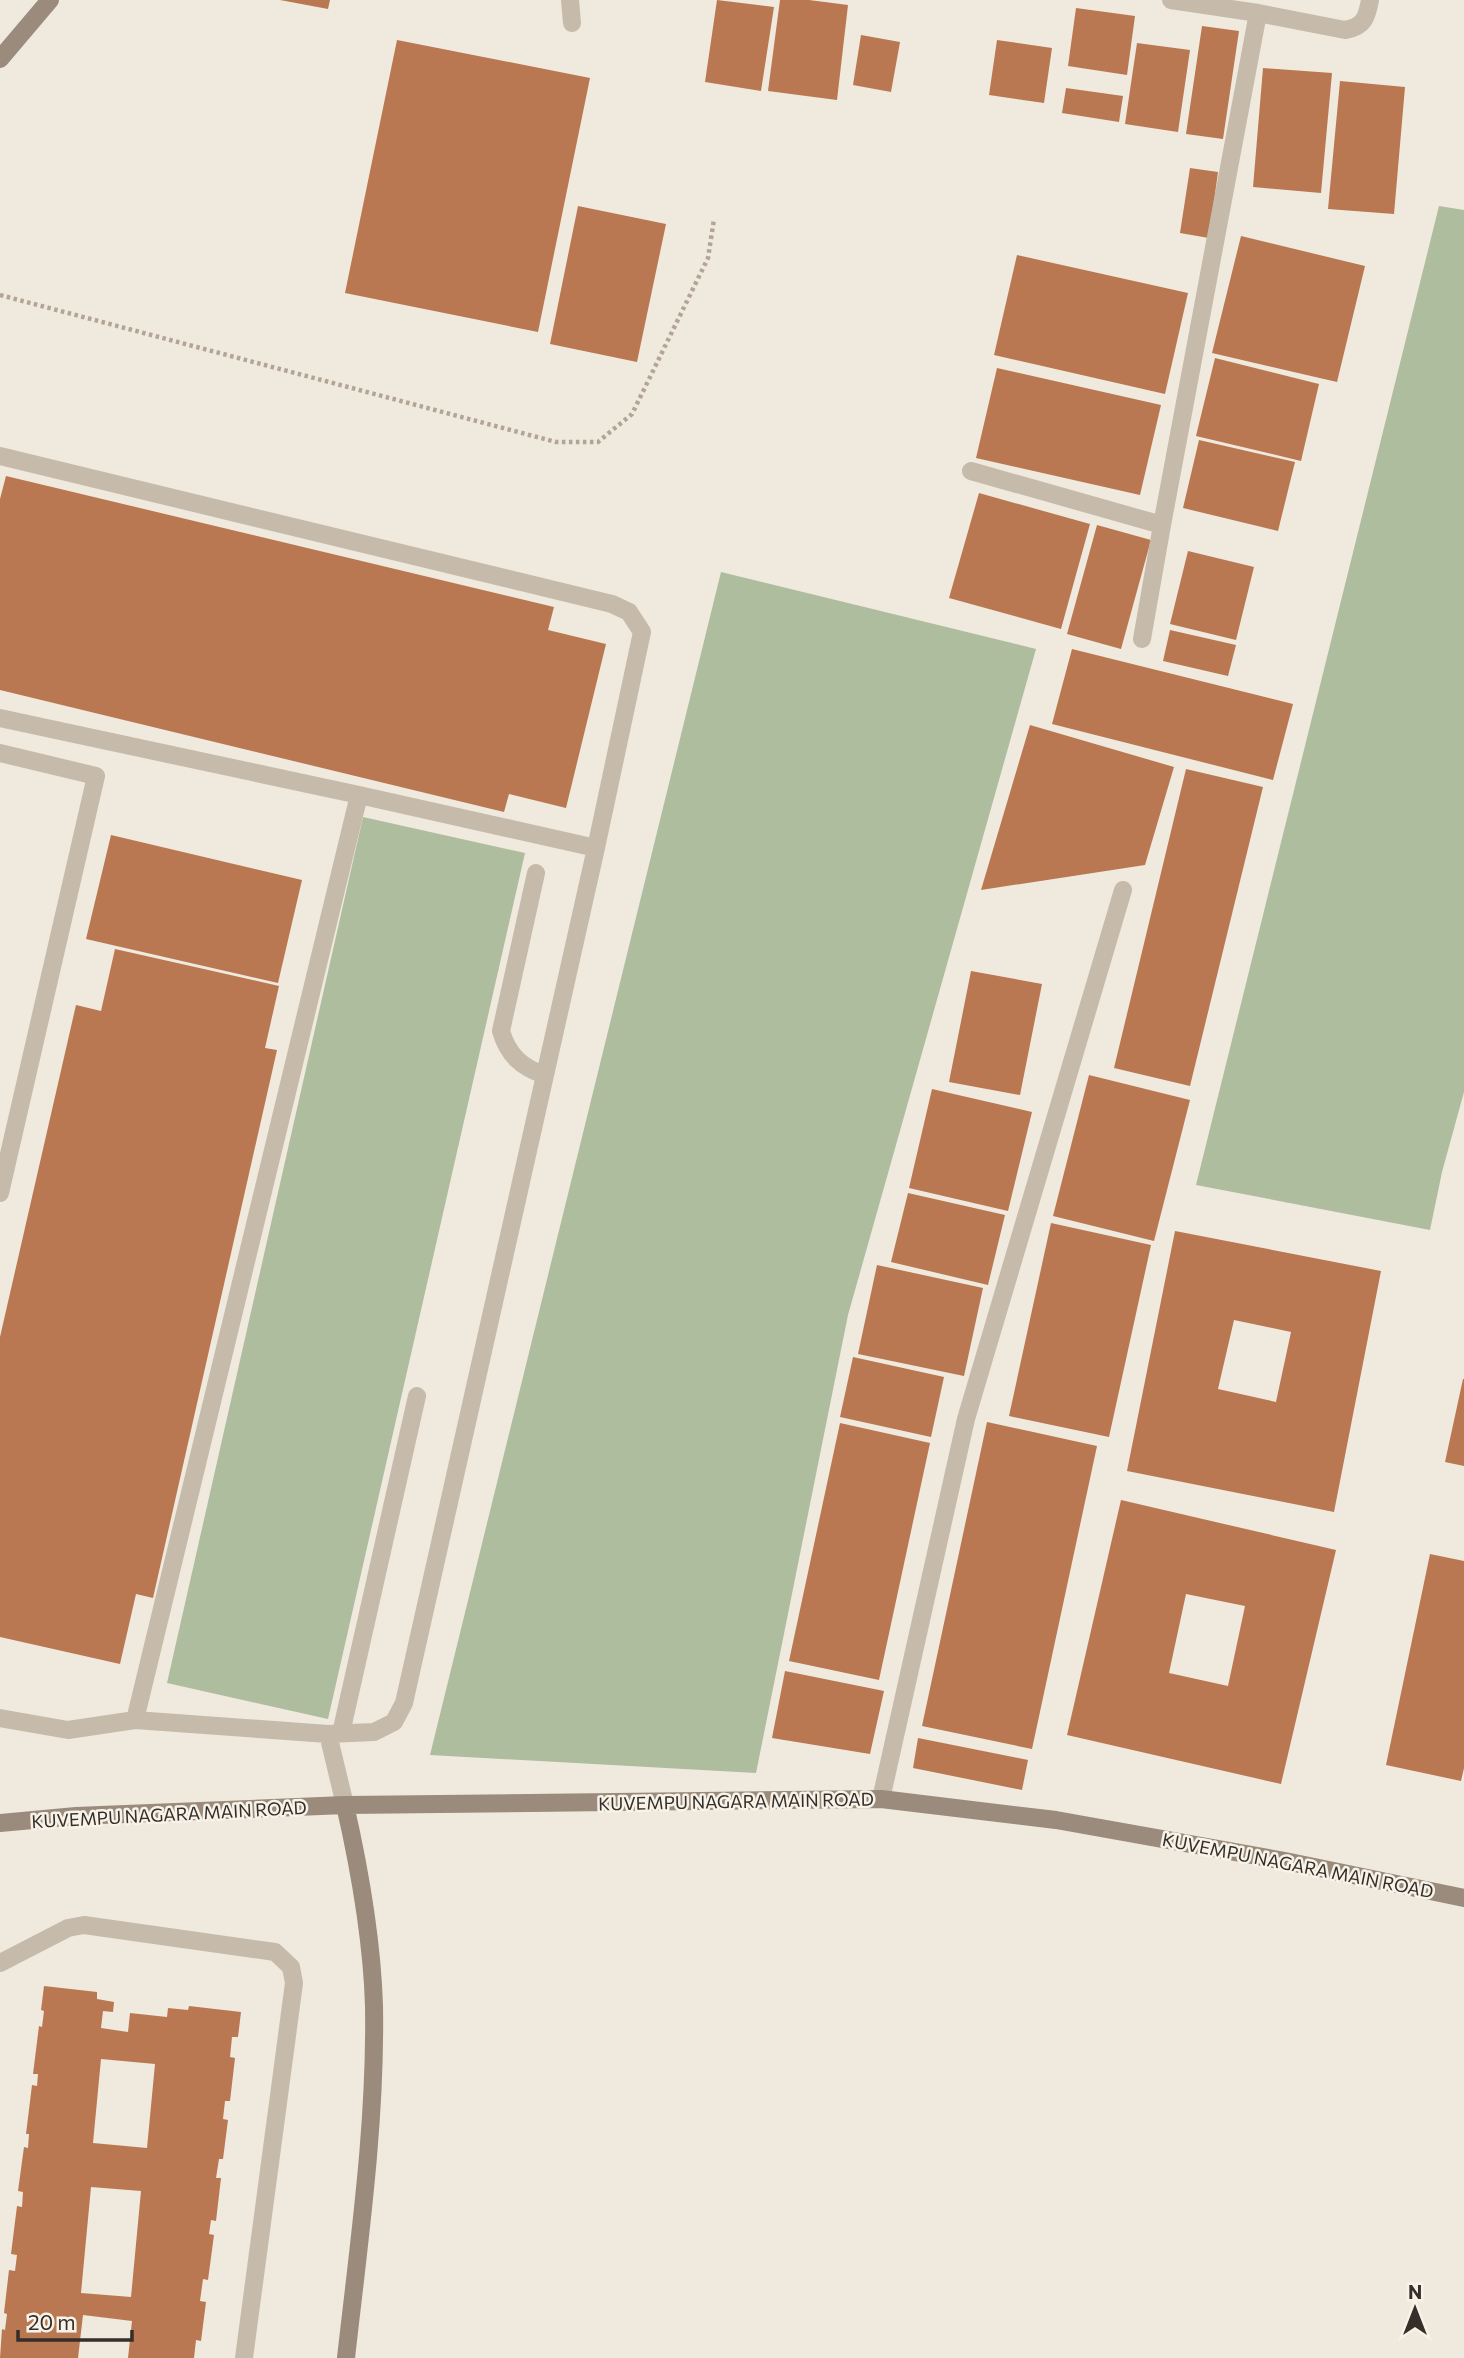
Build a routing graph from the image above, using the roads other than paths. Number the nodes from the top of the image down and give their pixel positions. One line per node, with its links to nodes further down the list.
1 (50, 0): 7 (street)
2 (570, 0): 6 (street)
3 (1171, 0): 5 (street)
4 (1370, 0): 5 (street)
5 (1258, 13): 10 (street)
6 (572, 23)
7 (0, 59)
8 (0, 456): 15 (street)
9 (971, 471): 10 (street)
10 (1162, 525): 11 (street)
11 (1142, 639)
12 (0, 718): 14 (street)
13 (0, 753): 19 (street)
14 (359, 795): 15 (street); 22 (street)
15 (596, 849): 18 (street)
16 (536, 873): 18 (street)
17 (1123, 890): 24 (street)
18 (545, 1075): 23 (street)
19 (0, 1194)
20 (417, 1396): 23 (street)
21 (0, 1718): 22 (street)
22 (135, 1720): 23 (street)
23 (334, 1734): 25 (street)
24 (881, 1799): 25 (street, KUVEMPU NAGARA MAIN ROAD); 27 (street, KUVEMPU NAGARA MAIN ROAD)
25 (345, 1805): 26 (street, KUVEMPU NAGARA MAIN ROAD); 30 (street)
26 (0, 1823)
27 (1464, 1898)
28 (0, 1963): 29 (street)
29 (244, 2358)
30 (346, 2358)

